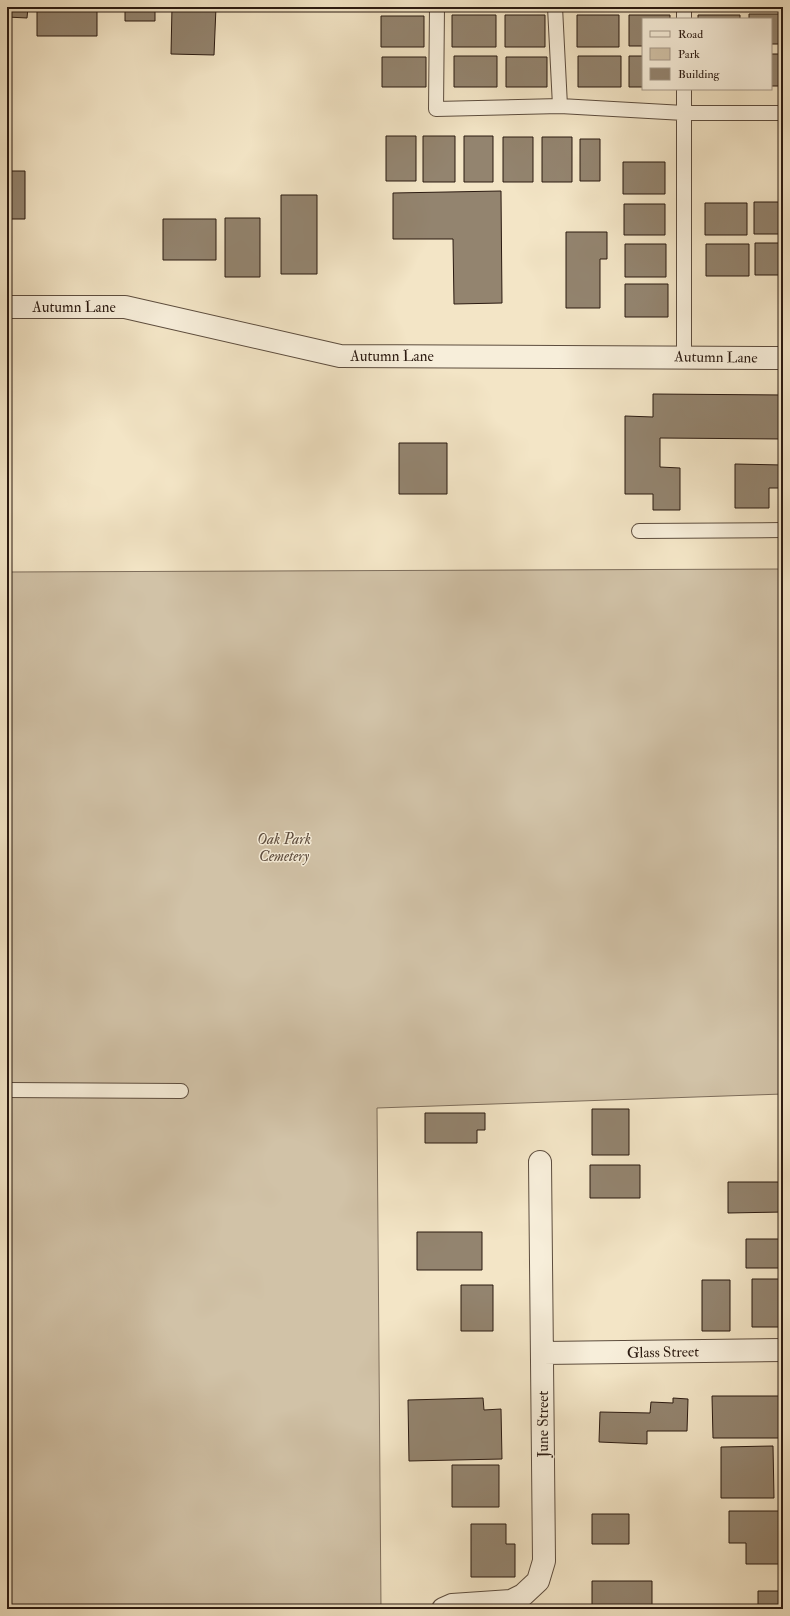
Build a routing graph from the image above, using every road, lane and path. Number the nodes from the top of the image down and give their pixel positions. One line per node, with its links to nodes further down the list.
1 (437, 7): 6 (lane)
2 (556, 7): 6 (lane)
3 (684, 7): 4 (lane)
4 (684, 18)
5 (684, 90): 8 (lane)
6 (560, 106): 8 (lane)
7 (783, 112): 8 (lane)
8 (684, 113): 10 (lane)
9 (7, 307): 10 (street, Autumn Lane)
10 (684, 356): 11 (street, Autumn Lane)
11 (783, 358)
12 (783, 530): 13 (lane)
13 (639, 531)
14 (7, 1090): 15 (lane)
15 (181, 1092)
16 (540, 1162): 18 (street, June Street)
17 (783, 1350): 18 (street, Glass Street)
18 (543, 1354): 19 (street, June Street)
19 (443, 1609)

